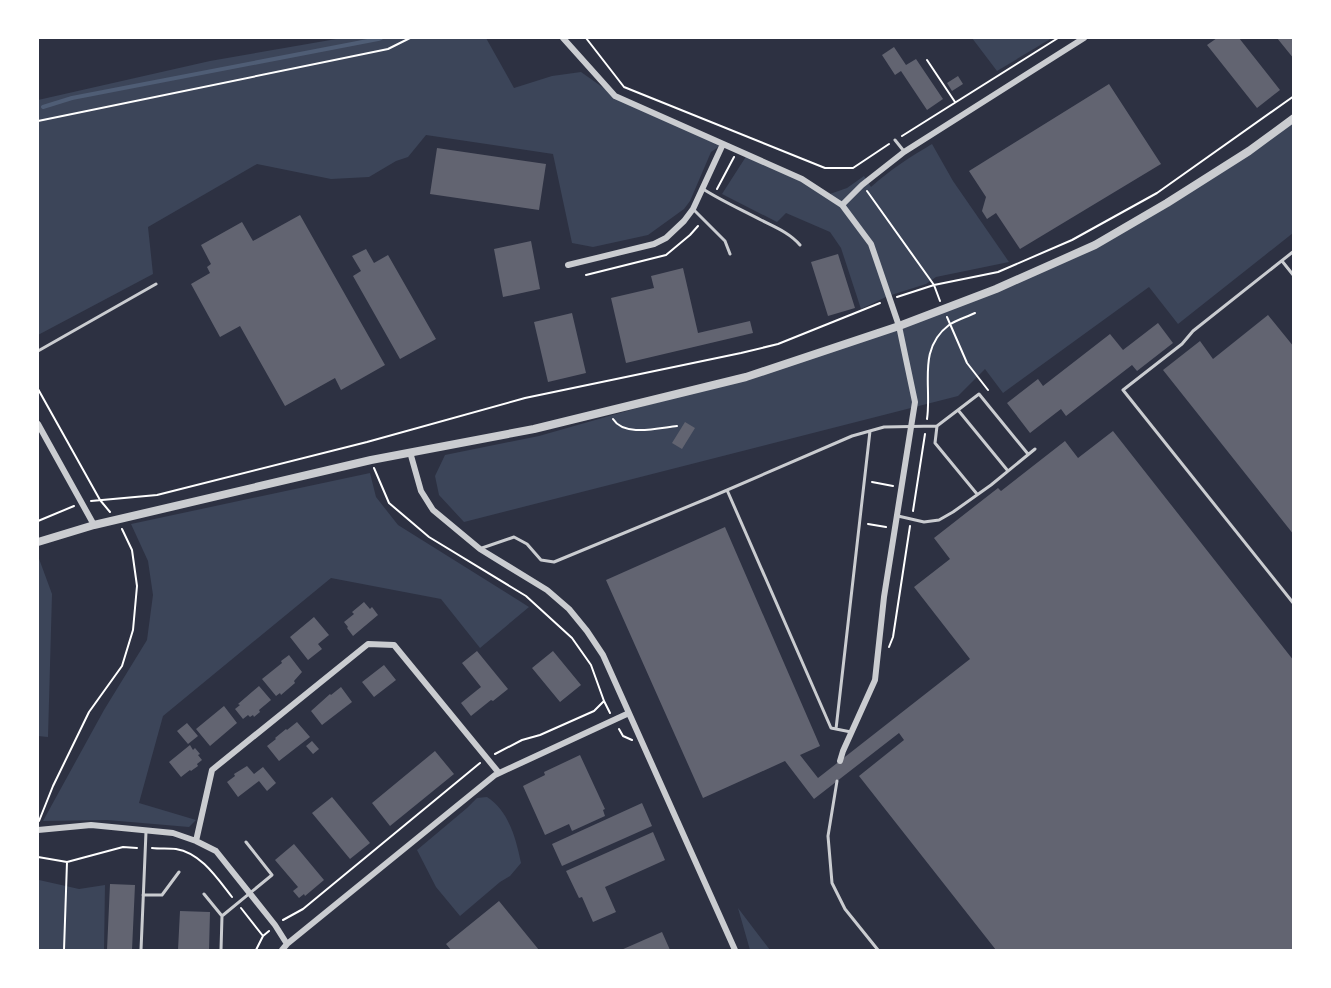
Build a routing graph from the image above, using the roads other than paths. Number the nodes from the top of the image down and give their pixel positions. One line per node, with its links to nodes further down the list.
1 (563, 38): 5 (street)
2 (1084, 38): 6 (street)
3 (1293, 118): 17 (street)
4 (895, 140): 6 (lane)
5 (723, 144): 7 (street); 8 (street)
6 (904, 152): 8 (street)
7 (702, 188): 9 (street); 10 (lane)
8 (842, 205): 17 (street)
9 (693, 208): 12 (lane); 14 (street)
10 (800, 245)
11 (1293, 251): 13 (lane)
12 (730, 254)
13 (1282, 261): 15 (lane); 34 (lane)
14 (568, 265)
15 (1293, 276)
16 (156, 284): 18 (lane)
17 (899, 326): 21 (street); 25 (street)
18 (38, 351)
19 (958, 410): 22 (lane); 26 (lane); 27 (lane)
20 (38, 424): 31 (street)
21 (911, 426): 22 (lane); 23 (lane); 30 (street)
22 (937, 426): 29 (lane)
23 (870, 431): 28 (lane); 36 (lane)
24 (1035, 449): 26 (lane)
25 (410, 452): 31 (street); 33 (street)
26 (1028, 454): 27 (lane)
27 (1008, 471): 29 (lane)
28 (727, 490): 33 (lane); 36 (lane)
29 (977, 494): 30 (lane)
30 (898, 516): 37 (street)
31 (94, 525): 32 (street)
32 (38, 542)
33 (480, 549): 35 (street)
34 (1293, 604)
35 (629, 713): 39 (street); 54 (street)
36 (836, 729): 37 (lane)
37 (851, 732): 38 (street)
38 (840, 761)
39 (499, 773): 43 (street); 50 (street)
40 (837, 781): 55 (lane)
41 (38, 830): 42 (street)
42 (146, 830): 43 (street); 48 (lane)
43 (196, 841): 46 (street)
44 (246, 842): 46 (lane)
45 (179, 872): 48 (lane)
46 (249, 893): 49 (lane); 50 (street)
47 (204, 894): 49 (lane)
48 (143, 895): 51 (lane)
49 (222, 916): 52 (lane)
50 (287, 944): 53 (street)
51 (141, 951)
52 (221, 951)
53 (282, 951)
54 (735, 951)
55 (878, 951)

